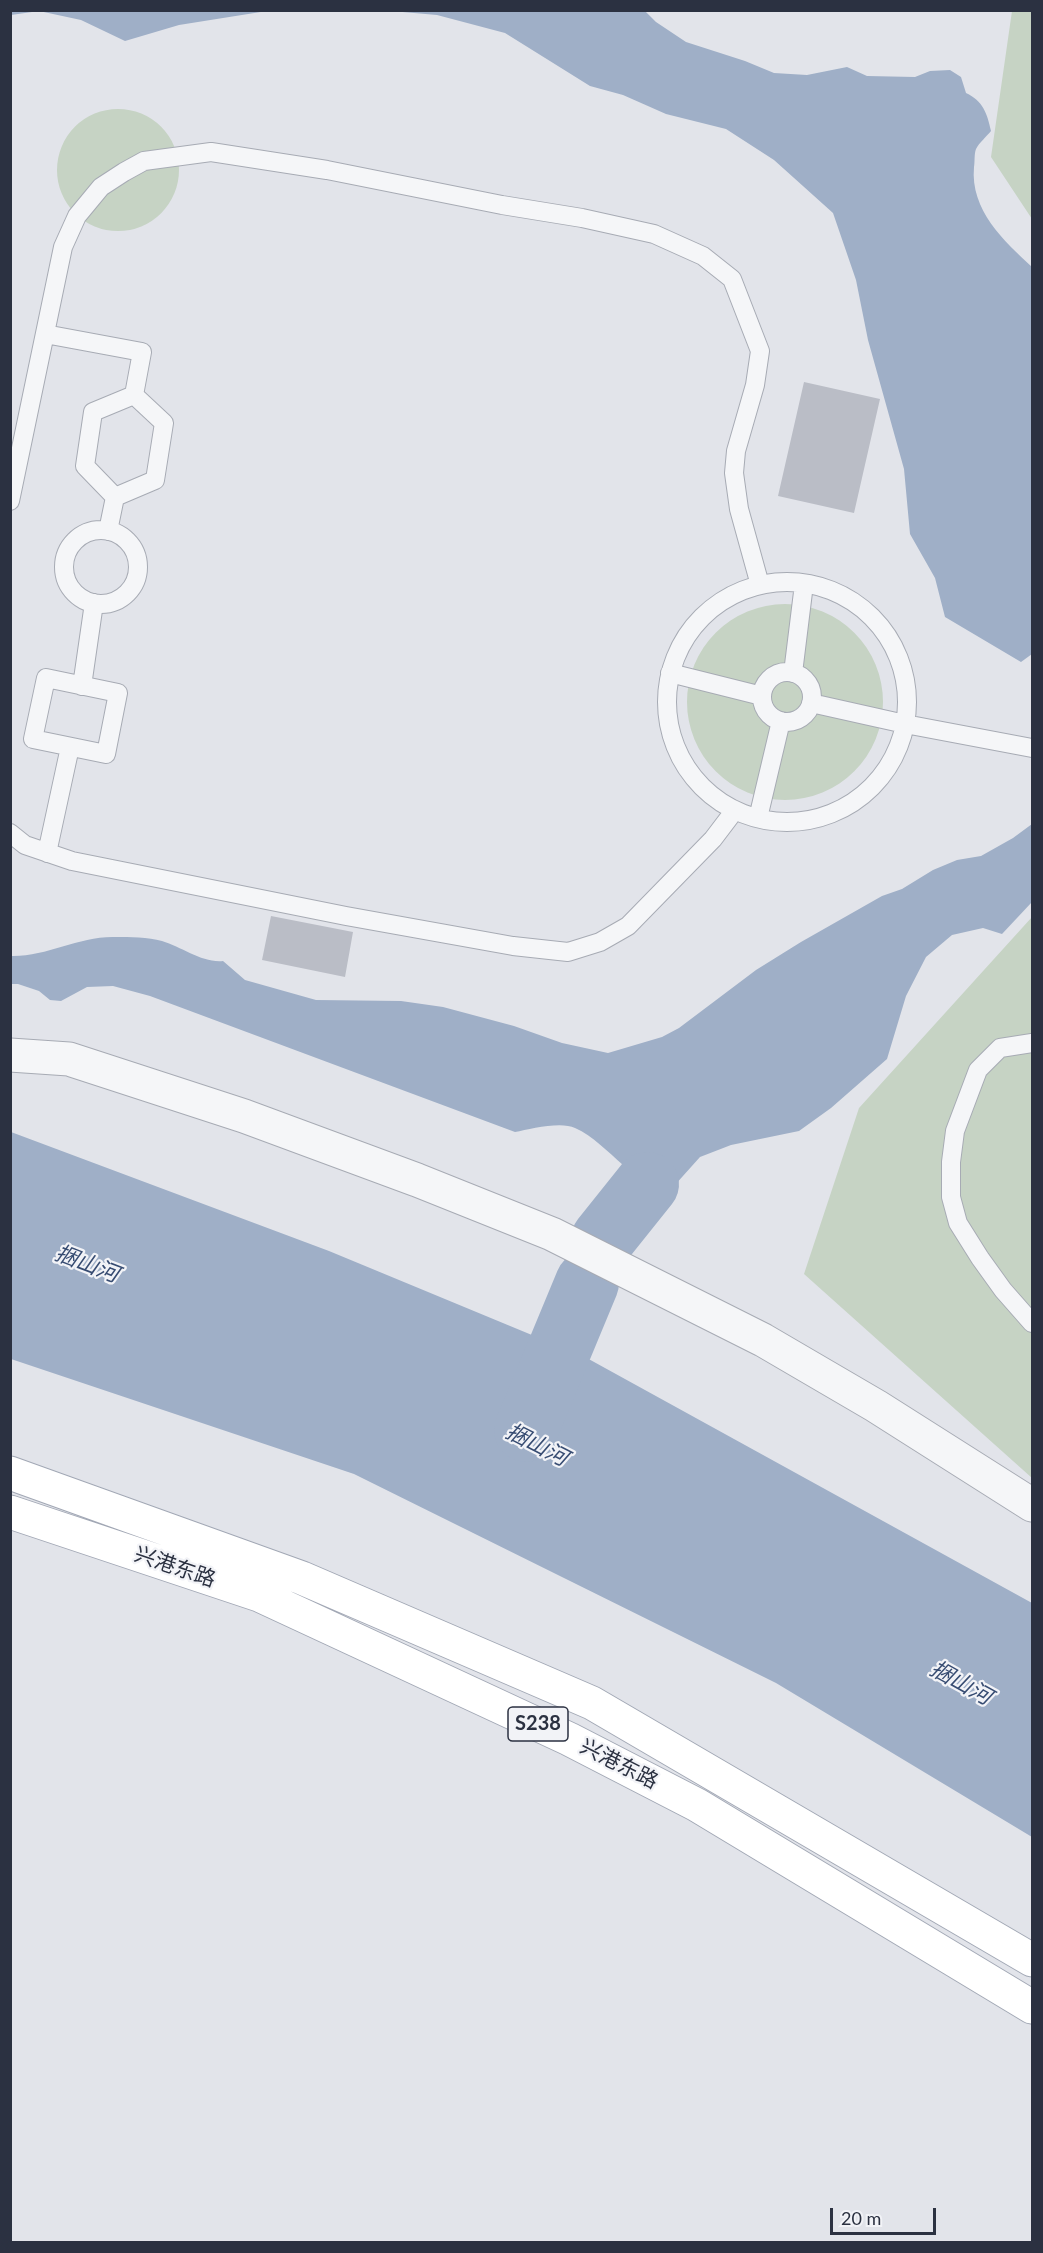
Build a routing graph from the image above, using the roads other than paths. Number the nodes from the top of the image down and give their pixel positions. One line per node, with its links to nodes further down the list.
1 (45, 334): 2 (lane); 4 (lane); 7 (lane)
2 (134, 395): 3 (lane); 3 (lane)
3 (115, 497): 5 (lane)
4 (10, 501)
5 (108, 531): 8 (lane); 8 (lane)
6 (804, 584): 7 (lane); 10 (lane); 15 (lane)
7 (760, 585): 9 (lane)
8 (94, 603): 11 (lane)
9 (670, 673): 12 (lane); 18 (lane)
10 (793, 673): 12 (lane); 13 (lane)
11 (82, 686): 16 (lane); 16 (lane)
12 (762, 696): 14 (lane)
13 (812, 703): 14 (lane); 15 (lane)
14 (781, 721): 19 (lane)
15 (904, 724): 17 (lane); 19 (lane)
16 (70, 747): 21 (lane)
17 (1032, 748)
18 (735, 810): 19 (lane); 21 (lane)
19 (758, 818)
20 (10, 833): 21 (lane)
21 (47, 853)
22 (1032, 1042): 24 (lane)
23 (10, 1055): 26 (street)
24 (1032, 1323)
25 (10, 1473): 28 (main road, 兴港东路 / S238)
26 (1032, 1505)
27 (10, 1512): 29 (main road, 兴港东路 / S238)
28 (1032, 1960)
29 (1032, 2007)

